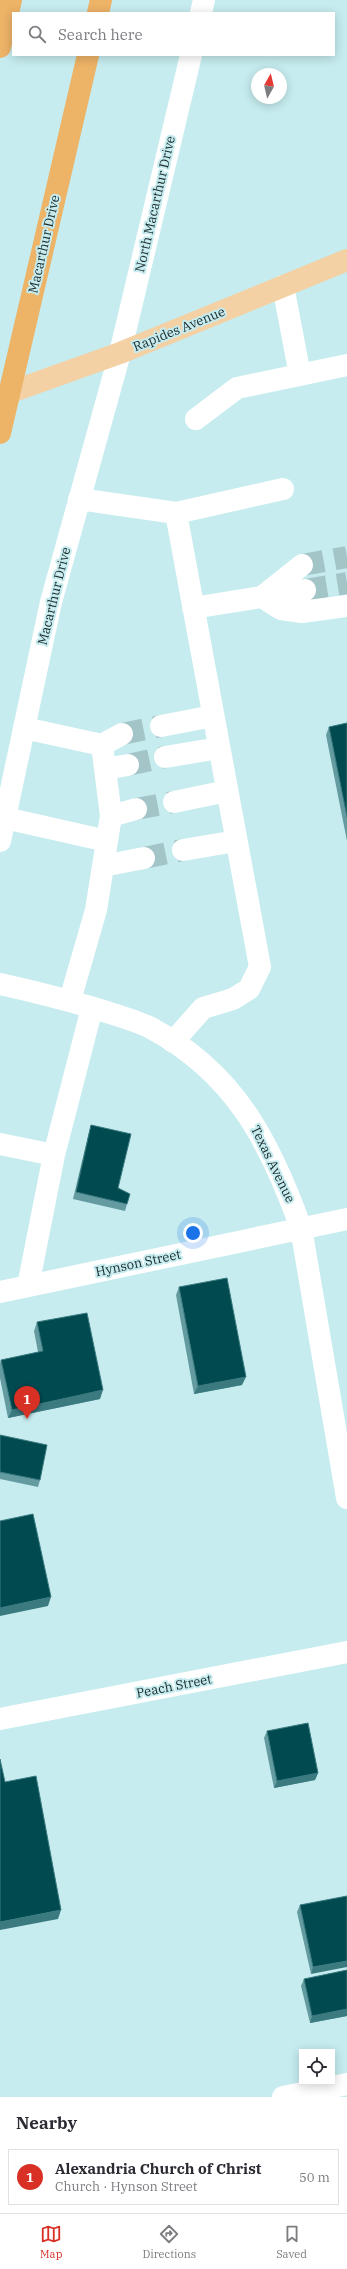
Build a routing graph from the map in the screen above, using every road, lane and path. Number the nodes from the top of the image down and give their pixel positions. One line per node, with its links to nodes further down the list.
1 (11, 0): 6 (highway)
2 (100, 0): 4 (highway)
3 (204, 0): 5 (street)
4 (98, 12)
5 (201, 12)
6 (0, 47)
7 (88, 56): 14 (highway, Macarthur Drive)
8 (191, 56): 11 (street, North Macarthur Drive)
9 (347, 260): 10 (main road, Rapides Avenue)
10 (283, 286): 11 (main road, Rapides Avenue); 13 (street)
11 (120, 353): 14 (main road, Rapides Avenue); 18 (street, Macarthur Drive)
12 (347, 365): 13 (street)
13 (300, 375): 15 (street)
14 (5, 394): 16 (highway, Macarthur Drive)
15 (196, 419)
16 (0, 432)
17 (283, 489): 19 (street)
18 (79, 499): 19 (street); 27 (street, Macarthur Drive)
19 (176, 513): 24 (street)
20 (302, 566): 22 (street)
21 (305, 590): 22 (street)
22 (262, 597): 23 (street); 24 (street)
23 (347, 606)
24 (193, 608): 25 (street)
25 (213, 716): 26 (street); 30 (street)
26 (161, 726)
27 (24, 728): 29 (street); 38 (street, Macarthur Drive)
28 (122, 734): 29 (street)
29 (102, 745): 33 (street)
30 (219, 748): 31 (street); 34 (street)
31 (165, 757)
32 (128, 765): 33 (street)
33 (105, 769): 37 (street)
34 (227, 791): 35 (street); 41 (street)
35 (174, 802)
36 (136, 809): 37 (street)
37 (111, 816): 40 (street)
38 (5, 818): 39 (street, Macarthur Drive); 40 (street)
39 (0, 841)
40 (107, 841): 44 (street)
41 (236, 841): 42 (street); 48 (street)
42 (183, 850)
43 (144, 858): 44 (street)
44 (103, 866): 46 (street)
45 (0, 984): 46 (street, Texas Avenue)
46 (70, 1000): 47 (street, Texas Avenue)
47 (92, 1008): 48 (street, Texas Avenue); 50 (street)
48 (173, 1042): 52 (street, Texas Avenue)
49 (0, 1144): 50 (street)
50 (54, 1155): 53 (street)
51 (347, 1219): 52 (street, Hynson Street)
52 (301, 1228): 53 (street, Hynson Street); 55 (street, Texas Avenue)
53 (28, 1286): 54 (street, Hynson Street)
54 (0, 1292)
55 (347, 1498)
56 (347, 1652): 57 (street, Peach Street)
57 (0, 1719)
58 (347, 2084): 59 (street)
59 (283, 2097)

